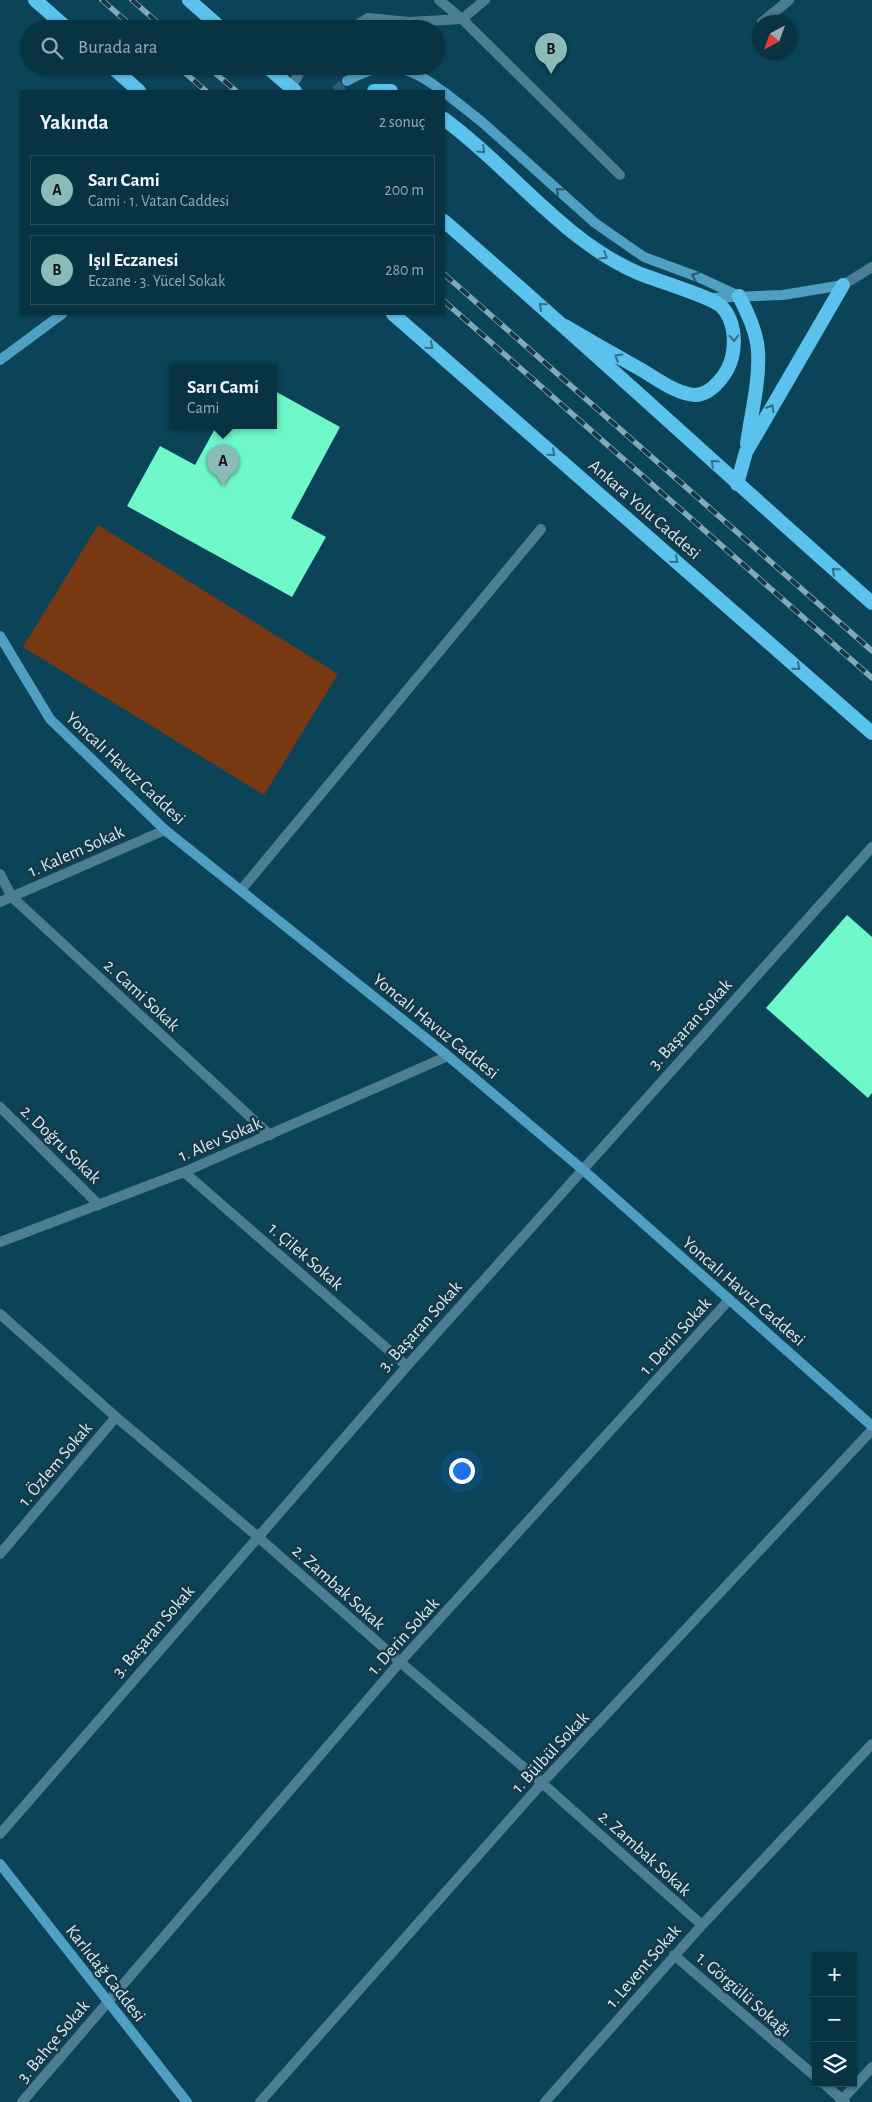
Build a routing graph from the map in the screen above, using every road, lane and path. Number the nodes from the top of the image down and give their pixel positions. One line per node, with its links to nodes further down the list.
1 (35, 0): 8 (highway)
2 (189, 0): 9 (highway)
3 (439, 0): 7 (street)
4 (485, 0): 7 (street)
5 (789, 0): 6 (street)
6 (771, 15)
7 (462, 19): 12 (street); 24 (street)
8 (58, 20)
9 (212, 20)
10 (365, 20): 11 (street)
11 (388, 20)
12 (444, 20)
13 (121, 75): 19 (highway)
14 (276, 75): 20 (highway)
15 (299, 75): 20 (street)
16 (357, 75): 18 (main road)
17 (417, 75): 21 (main road)
18 (347, 81)
19 (138, 90)
20 (293, 90)
21 (440, 90)
22 (445, 94): 28 (main road, one-way to 22)
23 (445, 120): 29 (highway, one-way to 29)
24 (620, 175)
25 (445, 222): 32 (highway, one-way to 25)
26 (872, 267): 27 (street)
27 (843, 285): 28 (main road); 34 (highway, one-way to 27)
28 (739, 296): 29 (main road); 34 (highway)
29 (706, 298): 32 (highway, one-way to 32)
30 (61, 315): 33 (main road)
31 (395, 315): 39 (highway, Ankara Yolu Caddesi, one-way to 39)
32 (565, 326): 35 (highway, one-way to 32)
33 (0, 361)
34 (746, 452): 35 (highway)
35 (737, 484): 37 (highway, one-way to 35)
36 (540, 529): 43 (street)
37 (872, 603)
38 (0, 636): 40 (main road, Yoncalı Havuz Caddesi)
39 (872, 733)
40 (165, 830): 43 (main road, Yoncalı Havuz Caddesi); 44 (street, 1. Kalem Sokak)
41 (872, 847): 49 (street, 3. Başaran Sokak)
42 (0, 874): 44 (street, 2. Cami Sokak)
43 (241, 890): 46 (main road, Yoncalı Havuz Caddesi)
44 (12, 897): 45 (street, 1. Kalem Sokak); 48 (street, 2. Cami Sokak)
45 (0, 902)
46 (448, 1056): 48 (street, 1. Alev Sokak); 49 (main road, Yoncalı Havuz Caddesi)
47 (0, 1107): 51 (street, 2. Doğru Sokak)
48 (270, 1135): 50 (street, 1. Alev Sokak)
49 (582, 1169): 53 (main road, Yoncalı Havuz Caddesi); 55 (street, 3. Başaran Sokak)
50 (184, 1172): 51 (street, 1. Alev Sokak); 55 (street, 1. Çilek Sokak)
51 (99, 1205): 52 (street, 1. Alev Sokak)
52 (0, 1242)
53 (729, 1300): 57 (main road, Yoncalı Havuz Caddesi); 61 (street, 1. Derin Sokak)
54 (0, 1314): 56 (street, 2. Zambak Sokak)
55 (407, 1366): 59 (street, 3. Başaran Sokak)
56 (116, 1417): 59 (street, 2. Zambak Sokak); 60 (street, 1. Özlem Sokak)
57 (872, 1426)
58 (872, 1430): 63 (street, 1. Bülbül Sokak)
59 (257, 1536): 61 (street, 2. Zambak Sokak); 64 (street, 3. Başaran Sokak)
60 (0, 1554)
61 (400, 1662): 63 (street, 2. Zambak Sokak); 68 (street, 1. Derin Sokak)
62 (872, 1744): 66 (street, 1. Levent Sokak)
63 (542, 1783): 66 (street, 2. Zambak Sokak); 75 (street, 1. Bülbül Sokak)
64 (0, 1834)
65 (0, 1864): 68 (main road, Karlıdağ Caddesi)
66 (702, 1925): 67 (street, 1. Levent Sokak)
67 (674, 1956): 70 (street, 1. Görgülü Sokağı); 76 (street, 1. Levent Sokak)
68 (108, 2001): 73 (street, 3. Bahçe Sokak); 74 (main road, Karlıdağ Caddesi)
69 (872, 2067): 72 (street)
70 (812, 2074)
71 (827, 2087): 72 (street)
72 (842, 2101)
73 (22, 2102)
74 (187, 2102)
75 (260, 2102)
76 (545, 2102)

